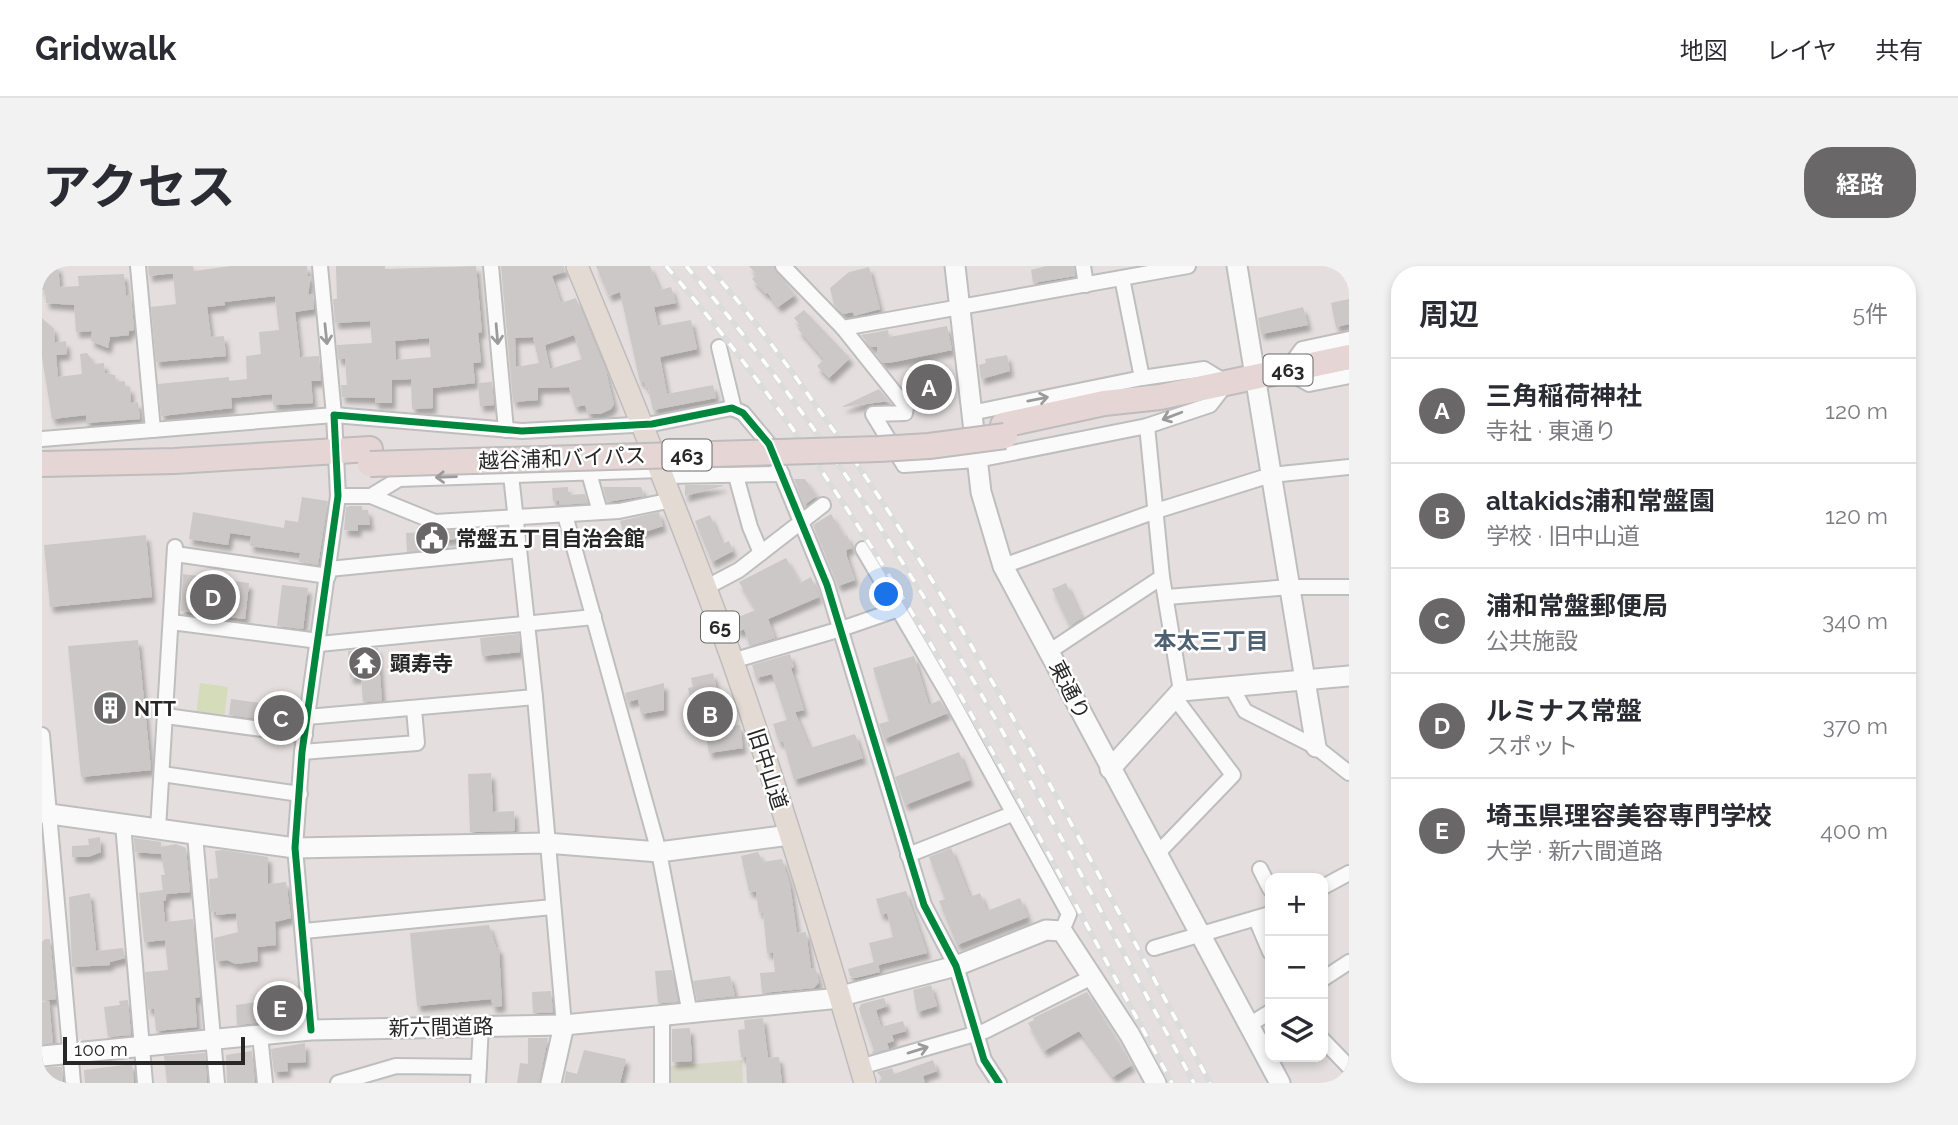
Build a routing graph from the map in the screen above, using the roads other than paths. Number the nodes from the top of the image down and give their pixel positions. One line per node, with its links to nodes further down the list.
1 (138, 266): 27 (street)
2 (320, 266): 24 (street, one-way to 24)
3 (491, 266): 28 (street, one-way to 28)
4 (577, 266): 25 (main road, 旧中山道 / 65)
5 (783, 266): 13 (street)
6 (955, 266): 12 (street, 東通り)
7 (1083, 266): 11 (street)
8 (1188, 266): 10 (street)
9 (1237, 266): 19 (street)
10 (1122, 278): 11 (street); 20 (street)
11 (1086, 285): 12 (street)
12 (960, 306): 13 (street); 23 (street, 東通り)
13 (843, 328): 31 (street)
14 (1349, 339): 17 (street)
15 (719, 347): 22 (street)
16 (1349, 357): 17 (highway, 越谷浦和バイパス / 463)
17 (1286, 370): 18 (street); 19 (highway, 越谷浦和バイパス / 463)
18 (1349, 376)
19 (1255, 377): 21 (highway, 越谷浦和バイパス / 463); 39 (street)
20 (1142, 378): 21 (street); 23 (street, one-way to 20)
21 (1216, 385): 26 (street, one-way to 26); 30 (highway, 越谷浦和バイパス / 463)
22 (734, 409): 25 (street); 37 (street)
23 (971, 412): 31 (street, 東通り)
24 (334, 415): 27 (street); 28 (street); 30 (street)
25 (643, 425): 28 (street); 36 (main road, 旧中山道 / 65)
26 (1147, 425): 31 (street); 45 (street)
27 (153, 430): 29 (street)
28 (506, 430)
29 (42, 439)
30 (337, 459): 32 (highway, 越谷浦和バイパス / 463); 34 (highway, 越谷浦和バイパス / 463); 41 (street)
31 (977, 460): 53 (street, 東通り)
32 (42, 464)
33 (1349, 467): 39 (street)
34 (42, 473)
35 (589, 473): 36 (street); 38 (street); 46 (street)
36 (662, 473): 40 (street); 43 (main road, 旧中山道 / 65)
37 (782, 474): 40 (street); 49 (street)
38 (511, 475): 42 (street, one-way to 42); 48 (street)
39 (1271, 475): 45 (street); 56 (street)
40 (736, 476): 52 (street)
41 (338, 496): 42 (street); 54 (street)
42 (371, 496): 48 (street)
43 (672, 499): 46 (street); 58 (main road, 旧中山道 / 65)
44 (823, 505): 49 (street)
45 (1156, 511): 53 (street); 55 (street)
46 (600, 512): 47 (street)
47 (565, 515): 48 (street); 61 (street)
48 (516, 518): 51 (street)
49 (800, 522): 52 (street); 64 (street)
50 (863, 549): 60 (street)
51 (519, 550): 54 (street); 63 (street)
52 (761, 554): 58 (street)
53 (1003, 566): 66 (street, 東通り)
54 (329, 572): 62 (street); 65 (street)
55 (1163, 577): 59 (street); 66 (street)
56 (1290, 587): 57 (street); 59 (street); 69 (street)
57 (1349, 587)
58 (705, 588): 67 (main road, 旧中山道 / 65)
59 (1167, 597): 71 (street)
60 (899, 609): 64 (street); 85 (street)
61 (594, 617): 63 (street); 92 (street)
62 (171, 622): 65 (street); 74 (street)
63 (528, 622): 65 (street); 72 (street)
64 (841, 629): 67 (street); 93 (street)
65 (319, 643): 75 (street)
66 (1050, 650): 80 (street, 東通り)
67 (732, 661): 89 (main road, 旧中山道 / 65)
68 (1349, 676): 69 (street)
69 (1305, 680): 70 (street); 78 (street)
70 (1232, 688): 71 (street); 78 (street)
71 (1178, 695): 80 (street); 94 (street)
72 (535, 697): 73 (street); 90 (street)
73 (414, 709): 75 (street); 79 (street)
74 (166, 716): 77 (street); 82 (street)
75 (307, 717): 77 (street)
76 (42, 735): 84 (street)
77 (305, 735): 79 (street)
78 (1316, 747): 81 (street)
79 (302, 752): 83 (street)
80 (1110, 769): 94 (street, 東通り)
81 (1349, 773)
82 (162, 774): 83 (street); 87 (street)
83 (300, 794): 91 (street)
84 (46, 812): 86 (street); 124 (street)
85 (1012, 814): 93 (street); 103 (street)
86 (123, 824): 87 (street); 123 (street)
87 (158, 829): 88 (street)
88 (195, 835): 91 (street); 121 (street)
89 (790, 835): 92 (street); 111 (main road, 旧中山道 / 65)
90 (546, 843): 91 (street); 92 (street); 99 (street)
91 (295, 848): 102 (street)
92 (659, 852): 112 (street)
93 (908, 855): 108 (street)
94 (1156, 855): 104 (street, 東通り)
95 (1260, 869): 97 (street)
96 (1349, 873): 98 (street)
97 (1265, 879)
98 (1328, 884)
99 (553, 907): 102 (street); 115 (street)
100 (1265, 916): 101 (street)
101 (1256, 919): 104 (street); 105 (street)
102 (304, 931): 118 (street)
103 (1062, 931): 108 (street, 新六間道路); 110 (street)
104 (1200, 935): 106 (street); 116 (street, 東通り)
105 (1265, 940)
106 (1154, 948)
107 (1349, 962): 109 (street)
108 (956, 966): 111 (street, 新六間道路); 119 (street)
109 (1328, 976)
110 (1092, 977): 119 (street); 138 (street)
111 (840, 997): 112 (street, 新六間道路); 128 (main road, 旧中山道 / 65)
112 (690, 1014): 114 (street, 新六間道路)
113 (1265, 1015): 116 (street)
114 (662, 1017): 115 (street, 新六間道路); 136 (street)
115 (564, 1025): 117 (street, 新六間道路); 135 (street)
116 (1249, 1025): 139 (street, 東通り)
117 (481, 1026): 118 (street, 新六間道路); 126 (street)
118 (310, 1030): 120 (street, 新六間道路)
119 (975, 1032): 128 (street, one-way to 119); 137 (street)
120 (260, 1035): 121 (street, 新六間道路); 132 (street)
121 (212, 1040): 123 (street, 新六間道路); 131 (street)
122 (1328, 1045): 127 (street)
123 (142, 1046): 124 (street, 新六間道路); 130 (street)
124 (69, 1054): 125 (street, 新六間道路); 129 (street)
125 (42, 1056)
126 (478, 1067): 133 (street); 134 (street)
127 (1349, 1067)
128 (863, 1075)
129 (73, 1083)
130 (145, 1083)
131 (216, 1083)
132 (265, 1083)
133 (338, 1083)
134 (478, 1083)
135 (551, 1083)
136 (662, 1083)
137 (999, 1083)
138 (1156, 1083)
139 (1280, 1083)

